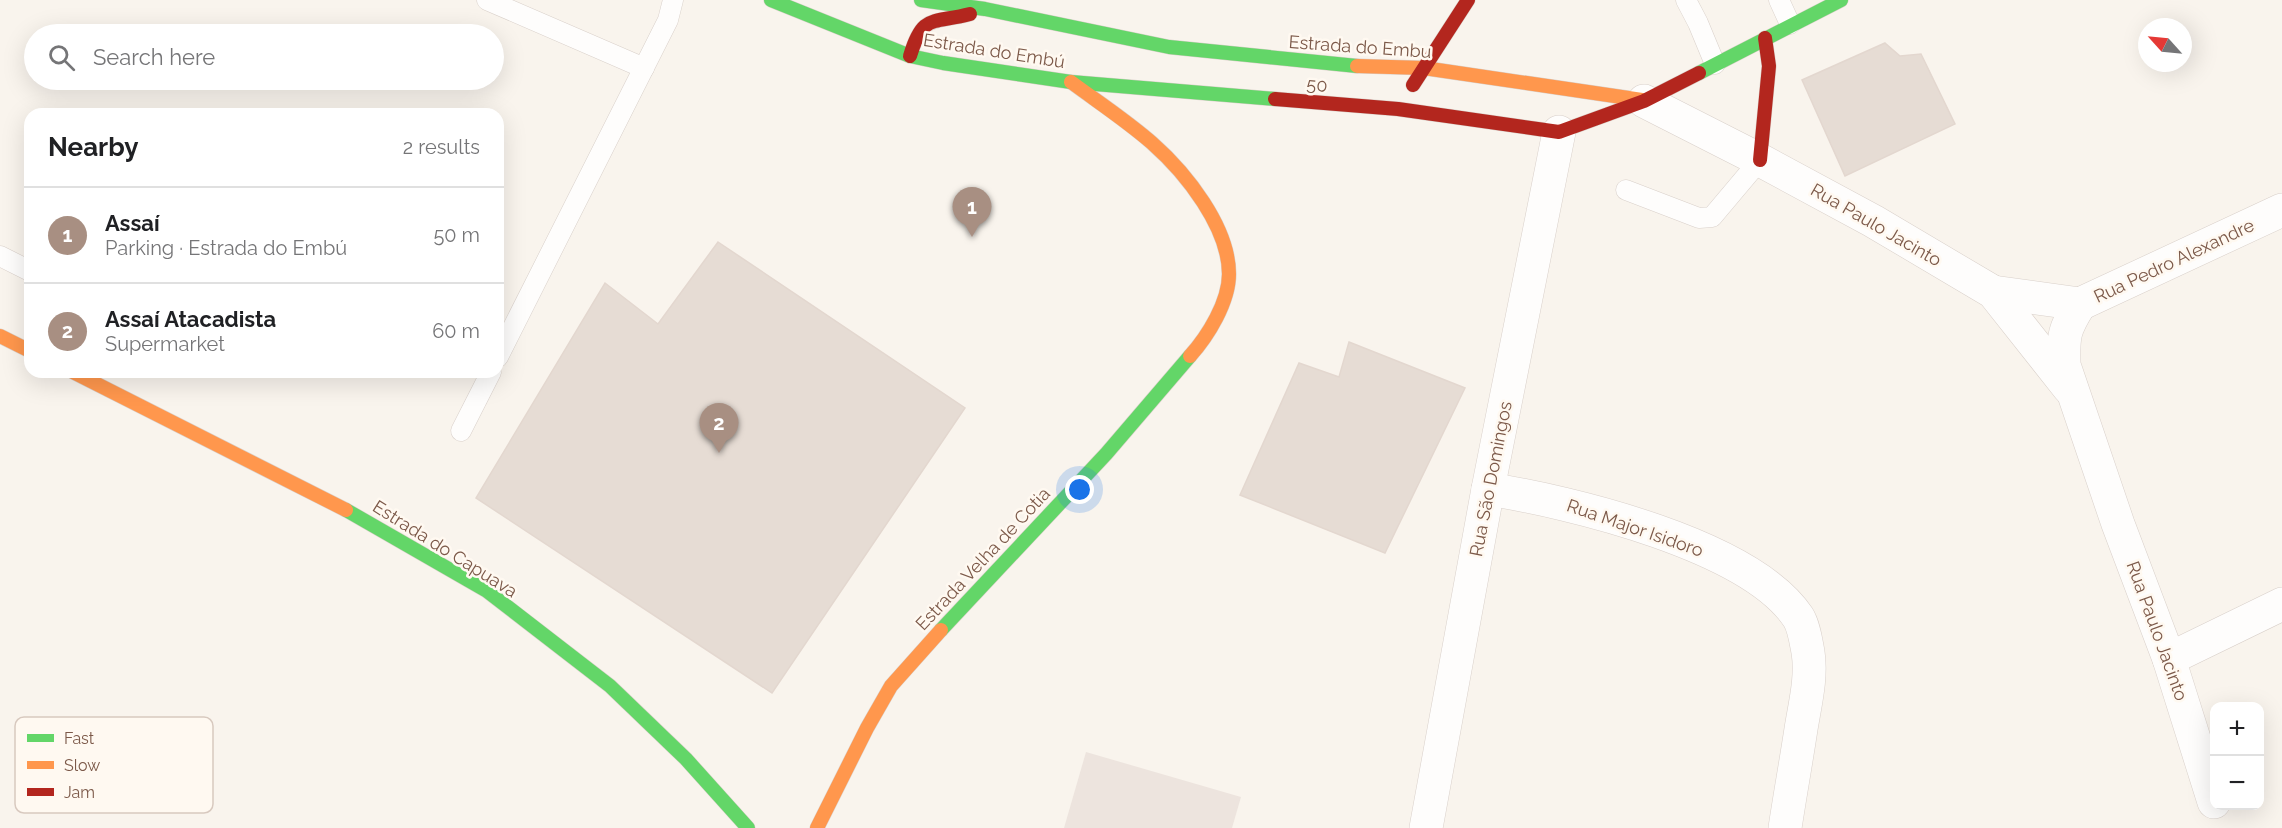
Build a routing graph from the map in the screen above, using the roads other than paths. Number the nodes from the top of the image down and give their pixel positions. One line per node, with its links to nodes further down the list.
1 (487, 0): 14 (lane)
2 (673, 0): 14 (lane)
3 (771, 0): 12 (main road)
4 (921, 0): 9 (main road)
5 (1468, 0): 15 (main road)
6 (1686, 0): 13 (lane)
7 (1779, 0): 10 (lane)
8 (1841, 0): 10 (main road)
9 (985, 9): 12 (main road); 15 (main road, Estrada do Embu)
10 (1790, 24): 11 (main road)
11 (1765, 38): 13 (main road); 20 (main road)
12 (910, 56): 16 (main road, Estrada do Embú)
13 (1715, 64): 17 (main road)
14 (644, 68): 28 (lane)
15 (1424, 68): 17 (main road, Estrada do Embu); 18 (main road)
16 (1071, 82): 18 (main road, 50); 40 (main road, Estrada Velha de Cotia)
17 (1644, 101): 19 (main road); 20 (street, Rua Paulo Jacinto)
18 (1398, 109): 19 (main road, 50)
19 (1559, 132): 34 (street, Rua São Domingos)
20 (1760, 159): 21 (lane); 25 (street, Rua Paulo Jacinto)
21 (1626, 190)
22 (2282, 210): 26 (street, Rua Pedro Alexandre)
23 (0, 256): 24 (lane)
24 (24, 268)
25 (1993, 292): 26 (street, Rua Pedro Alexandre); 32 (street, Rua Paulo Jacinto)
26 (2080, 304): 32 (street, Rua Paulo Jacinto)
27 (0, 336): 29 (main road)
28 (504, 345)
29 (24, 348)
30 (85, 378): 39 (main road, Estrada do Capuava)
31 (487, 378): 33 (lane)
32 (2073, 393): 36 (street, Rua Paulo Jacinto)
33 (461, 430)
34 (1488, 489): 41 (street, Rua São Domingos); 42 (street, Rua Major Isidoro)
35 (2282, 604): 36 (street)
36 (2169, 659): 37 (street, Rua Paulo Jacinto)
37 (2210, 788)
38 (2217, 810): 43 (street, Rua Paulo Jacinto)
39 (748, 828)
40 (817, 828)
41 (1426, 828)
42 (1785, 828)
43 (2223, 828)

